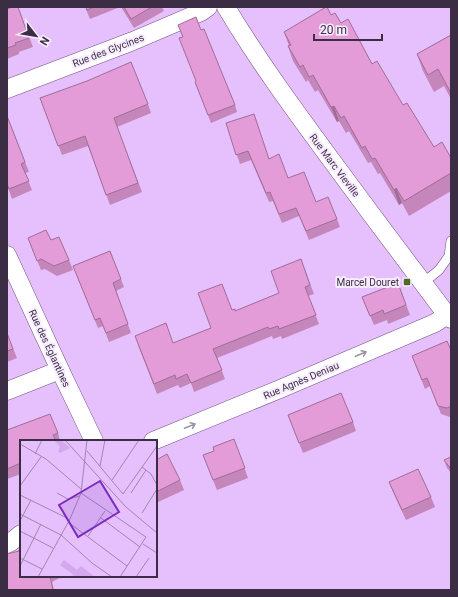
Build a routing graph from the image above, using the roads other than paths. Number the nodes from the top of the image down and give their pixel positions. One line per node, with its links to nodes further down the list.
1 (208, 7): 3 (street, Rue des Glycines)
2 (226, 7): 6 (street, Rue Marc Vieville)
3 (7, 89)
4 (451, 241): 6 (lane)
5 (7, 256): 8 (street, Rue des Églantines)
6 (423, 283): 7 (street, Rue Marc Vieville)
7 (449, 317): 11 (street, Rue Agnès Deniau, one-way to 7)
8 (60, 370): 9 (street); 10 (street, Rue des Églantines)
9 (7, 391)
10 (94, 440)
11 (156, 440)
12 (20, 535): 13 (street)
13 (7, 544)

